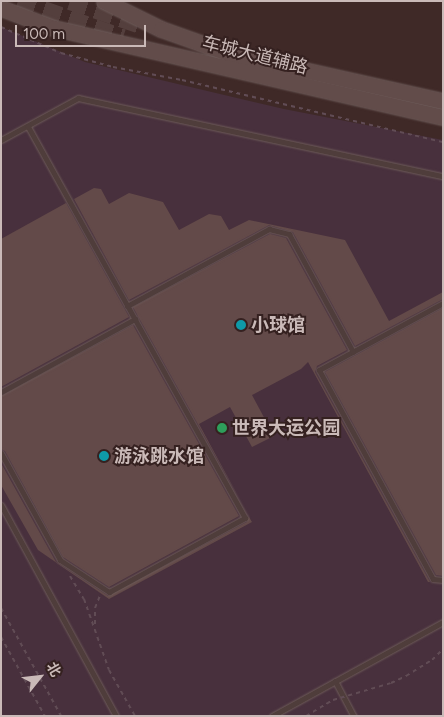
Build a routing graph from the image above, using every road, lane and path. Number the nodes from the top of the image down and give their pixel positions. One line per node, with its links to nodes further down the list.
1 (104, 1): 4 (main road, 车城大道辅路)
2 (1, 8): 5 (main road, 车城大道辅路)
3 (1, 27): 8 (path)
4 (443, 101)
5 (443, 117)
6 (28, 126): 7 (lane); 9 (lane); 11 (lane)
7 (1, 140)
8 (443, 142)
9 (443, 176)
10 (443, 303): 13 (lane)
11 (127, 306): 12 (lane); 13 (lane)
12 (135, 319): 14 (lane); 15 (lane)
13 (353, 352): 18 (lane)
14 (1, 392)
15 (1, 453)
16 (1, 505): 28 (lane)
17 (66, 570): 22 (path)
18 (443, 580)
19 (101, 593): 22 (path)
20 (1, 608): 27 (path)
21 (443, 622): 25 (lane)
22 (96, 632): 29 (path)
23 (1, 637): 26 (path)
24 (443, 649): 31 (path, bridge)
25 (335, 681): 30 (lane); 32 (lane)
26 (45, 716)
27 (61, 716)
28 (116, 716)
29 (135, 716)
30 (272, 716)
31 (306, 716)
32 (354, 716)

